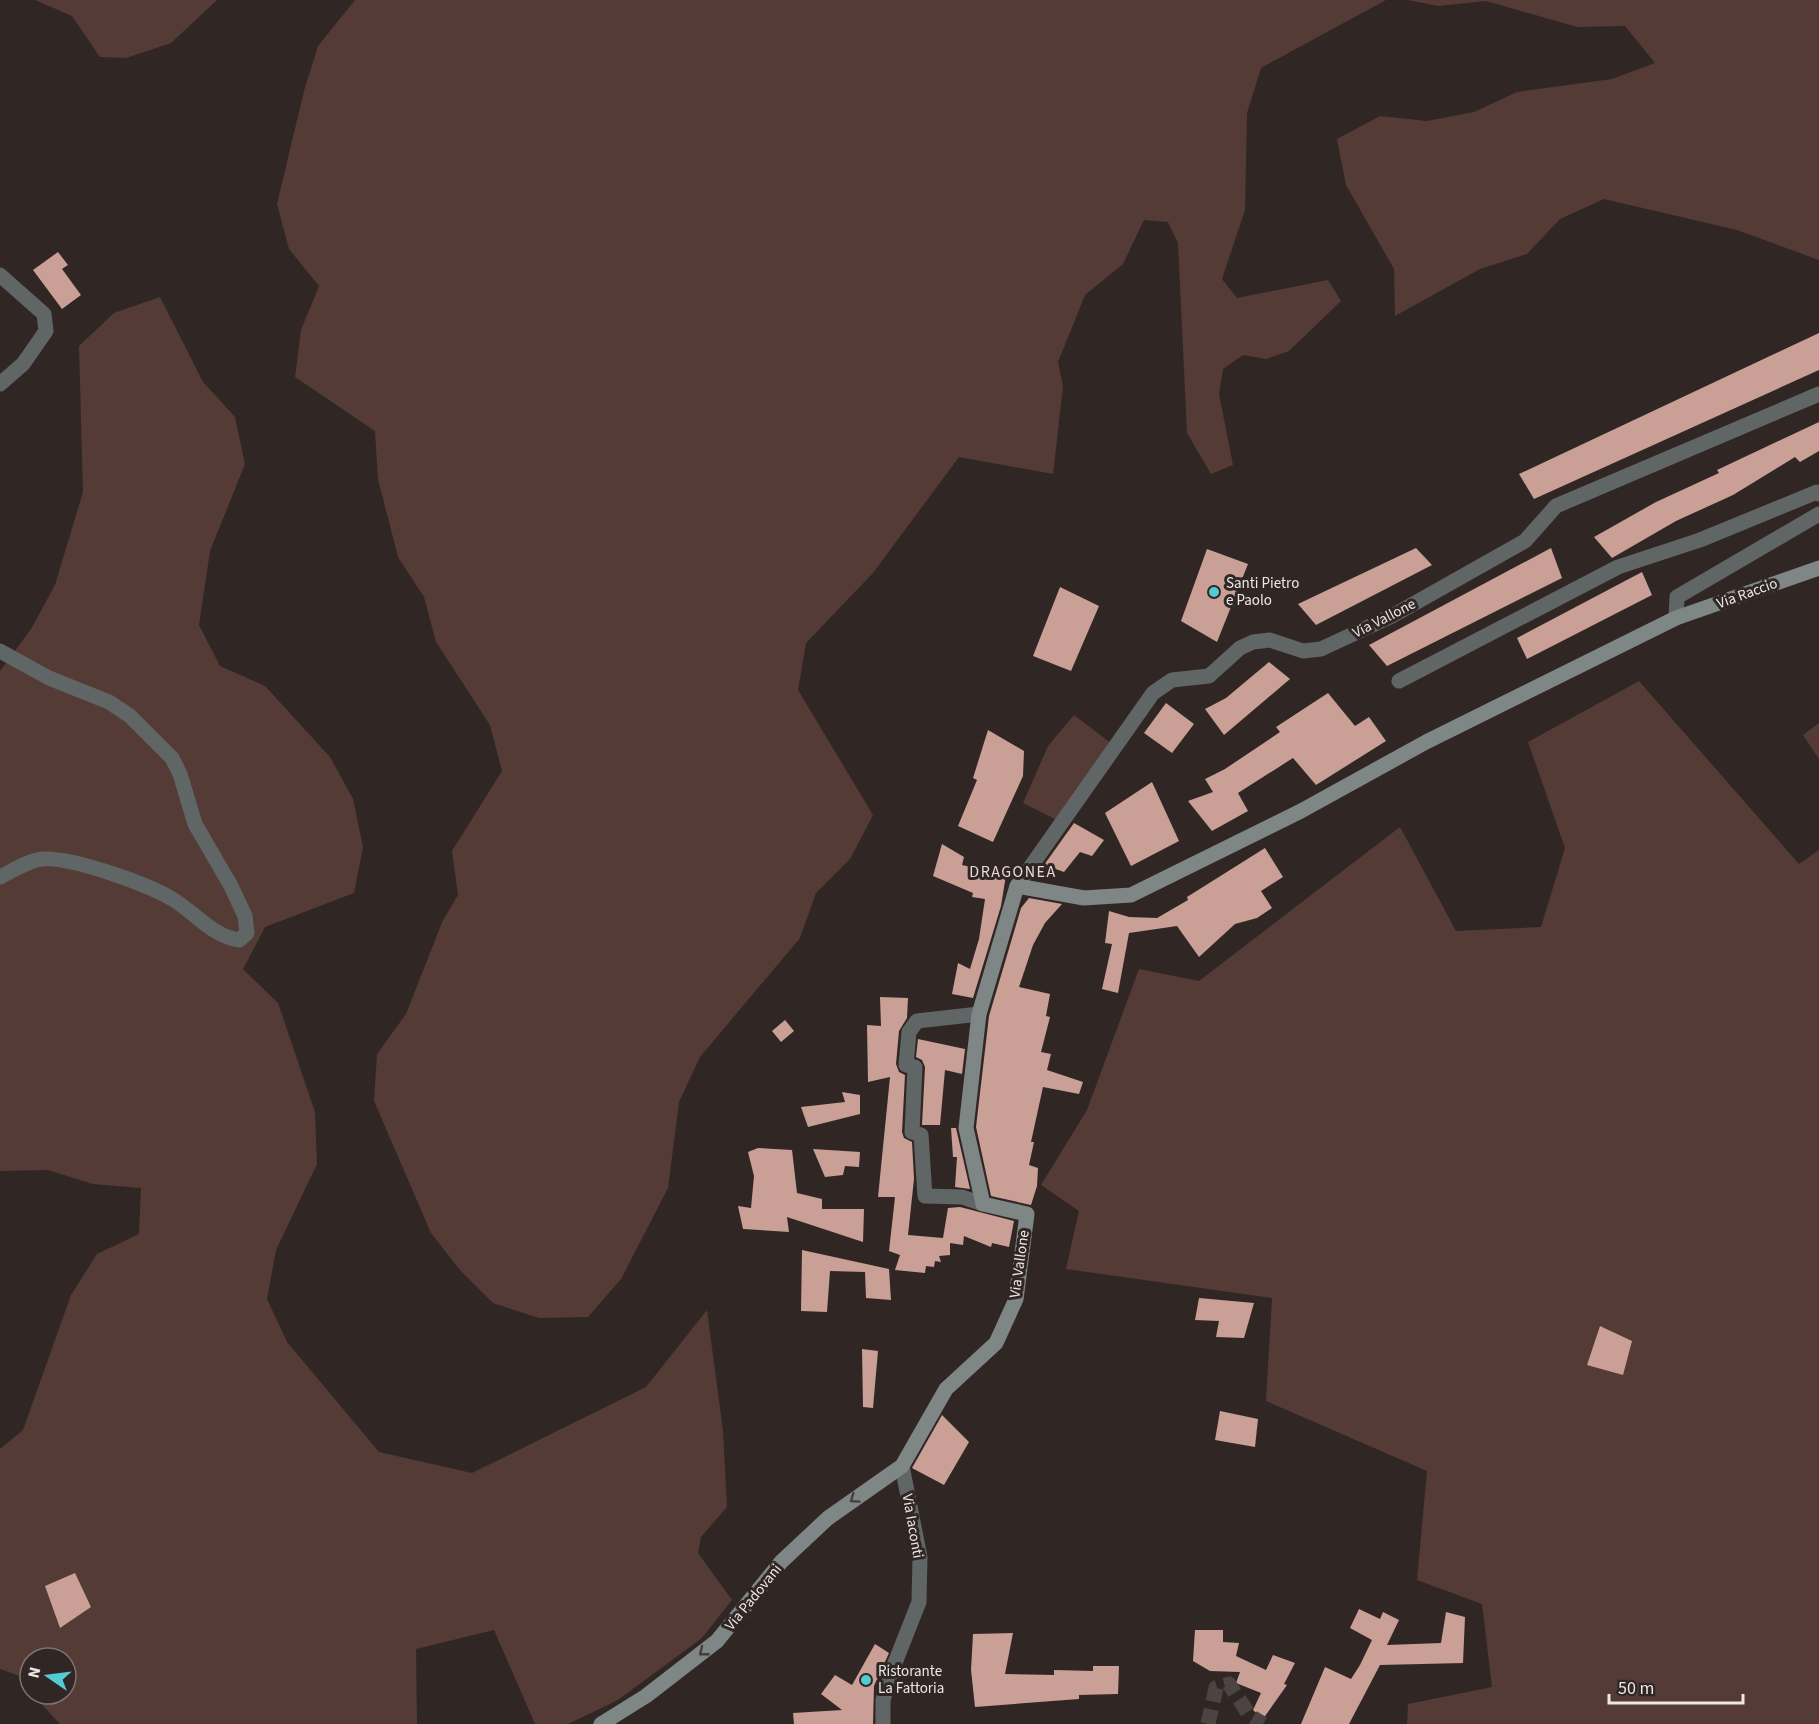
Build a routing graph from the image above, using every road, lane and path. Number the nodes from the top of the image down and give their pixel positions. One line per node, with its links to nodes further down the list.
1 (0, 275): 2 (street)
2 (0, 384)
3 (1819, 394): 11 (street, Via Vallone)
4 (1819, 494): 9 (street)
5 (1819, 514): 7 (street)
6 (1819, 568): 7 (street, Via Raccio)
7 (1676, 618): 11 (street)
8 (0, 651): 10 (street)
9 (1399, 681)
10 (0, 877)
11 (1017, 886): 12 (street, Via Vallone)
12 (979, 1014): 13 (street, Via Vallone); 13 (street, Via Vallone)
13 (983, 1204): 14 (street, Via Vallone)
14 (902, 1466): 15 (street, Via Padovani, one-way to 15); 16 (street, Via Iaconti)
15 (601, 1724)
16 (883, 1724)

